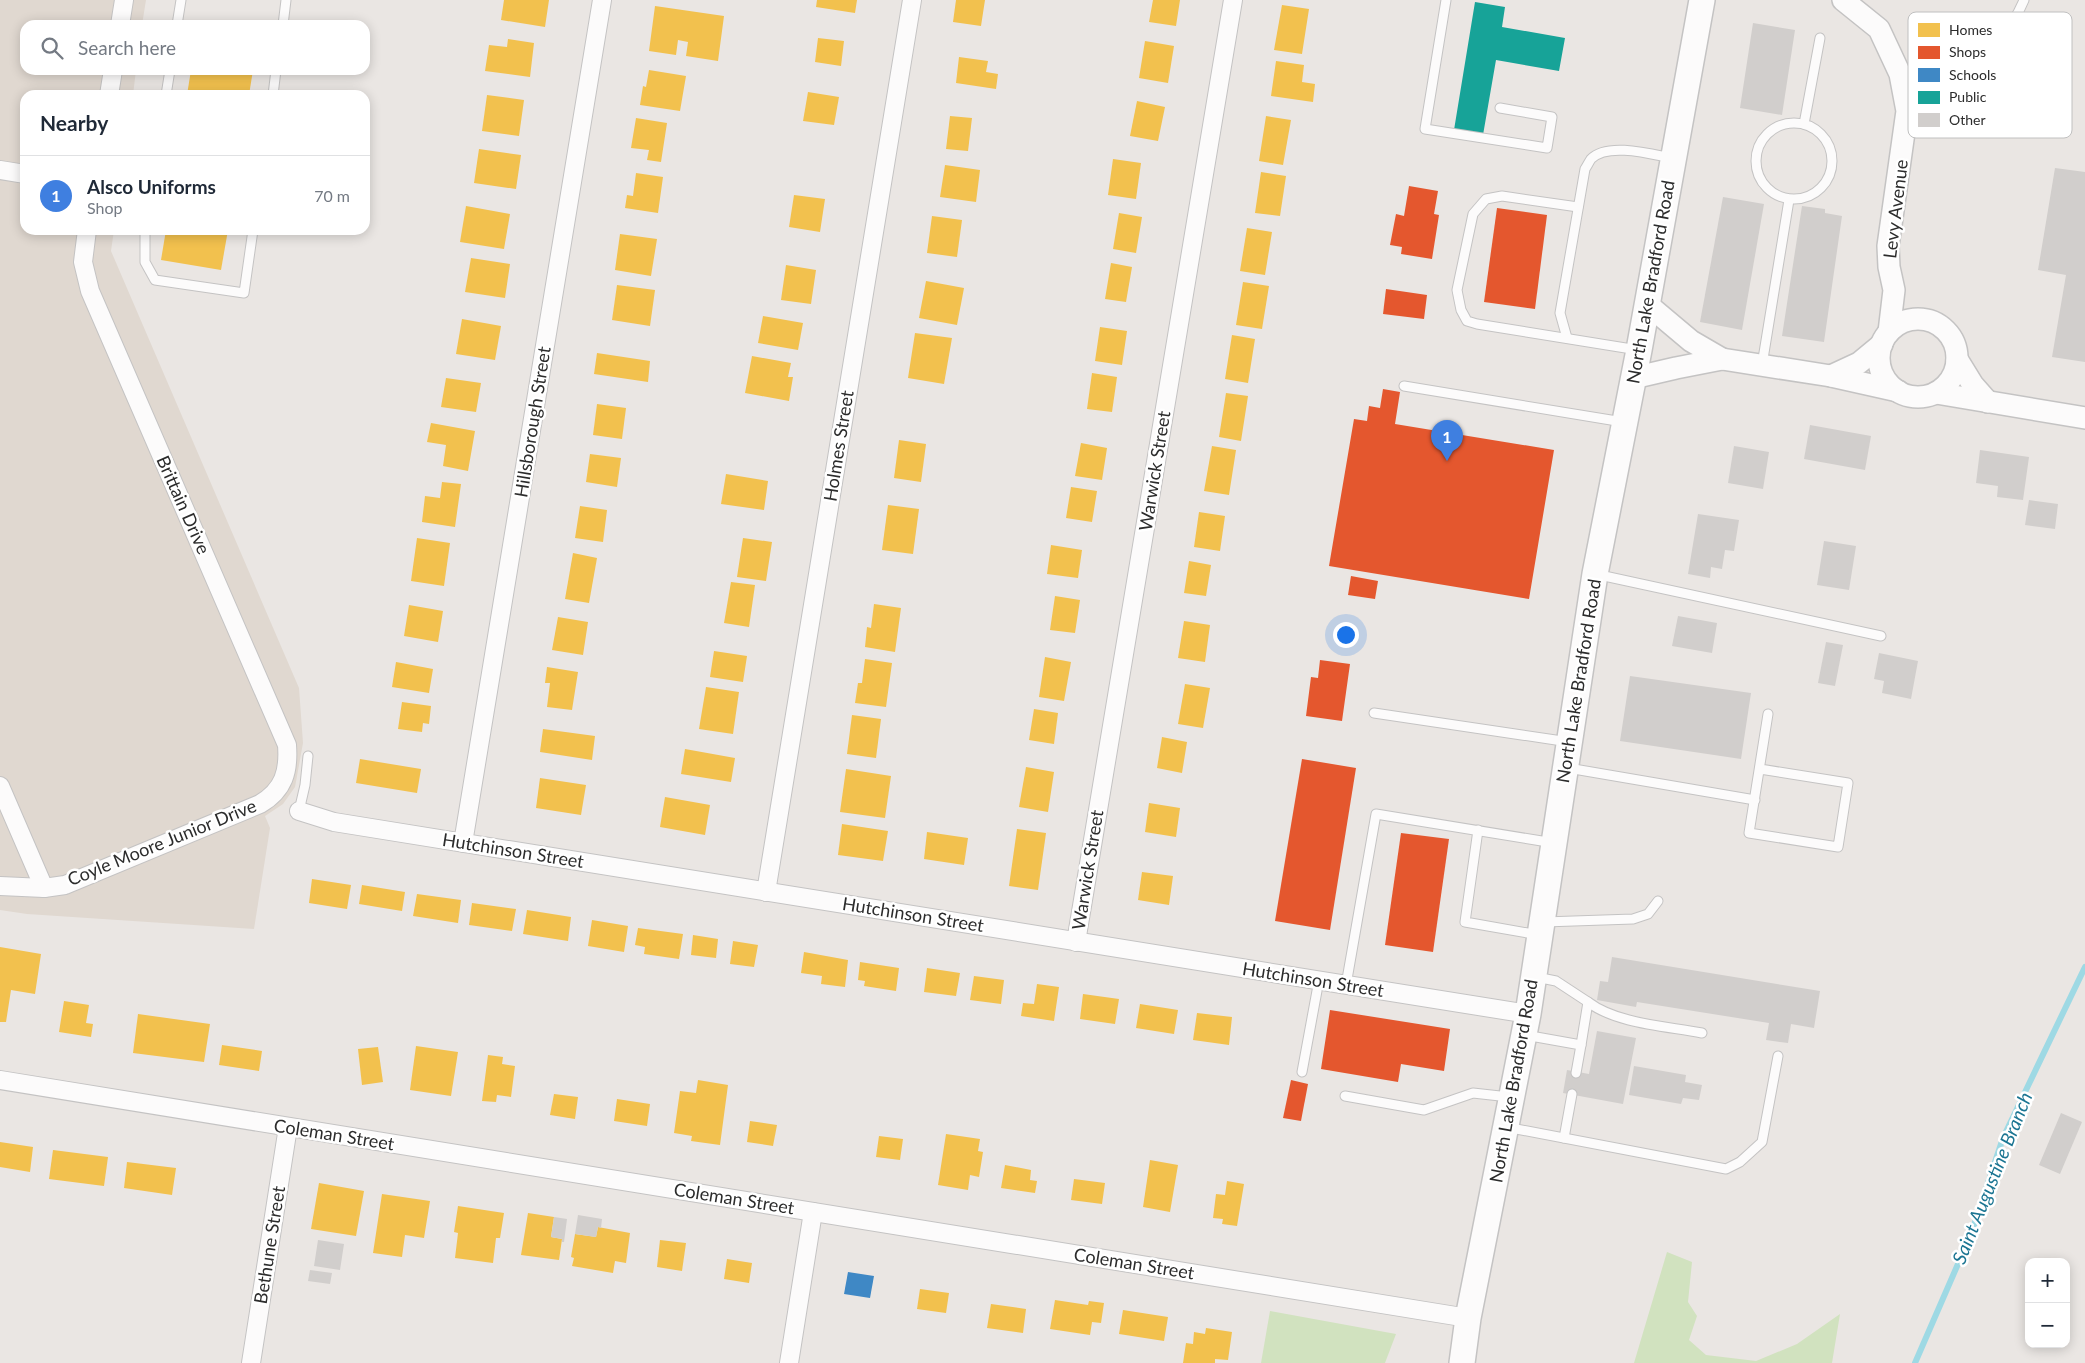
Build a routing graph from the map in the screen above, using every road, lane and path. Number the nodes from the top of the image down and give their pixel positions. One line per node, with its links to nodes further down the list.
1 (124, 0): 12 (street)
2 (181, 0): 13 (lane)
3 (286, 0): 14 (lane)
4 (602, 0): 64 (street, Hillsborough Street)
5 (912, 0): 68 (street, Holmes Street)
6 (1233, 0): 71 (street, Warwick Street)
7 (1446, 0): 24 (lane)
8 (1702, 0): 26 (main road, North Lake Bradford Road)
9 (1843, 0): 20 (street, Levy Avenue)
10 (2024, 0): 11 (lane)
11 (2018, 12)
12 (121, 20)
13 (178, 20)
14 (284, 20)
15 (1820, 38): 25 (lane)
16 (112, 75): 21 (street)
17 (169, 75): 22 (lane)
18 (275, 75): 23 (lane)
19 (1908, 84): 20 (lane)
20 (1902, 85): 34 (street, Levy Avenue)
21 (110, 90)
22 (167, 90)
23 (274, 90)
24 (1500, 108)
25 (1804, 124): 29 (lane); 29 (lane)
26 (1674, 158): 30 (lane); 35 (main road, North Lake Bradford Road)
27 (0, 170): 28 (street)
28 (20, 173)
29 (1789, 200): 42 (lane)
30 (1578, 207): 37 (lane); 37 (lane)
31 (86, 235): 59 (street, Brittain Drive)
32 (144, 235): 33 (lane)
33 (252, 235)
34 (1894, 290): 36 (street, Levy Avenue); 38 (street, Levy Avenue)
35 (1647, 304): 39 (main road, North Lake Bradford Road); 40 (street)
36 (1926, 320): 38 (street); 41 (street)
37 (1568, 338): 39 (lane)
38 (1885, 338): 43 (street); 46 (street)
39 (1639, 350): 44 (main road, North Lake Bradford Road)
40 (1722, 359): 42 (street); 44 (street)
41 (1957, 359): 47 (street); 48 (street)
42 (1762, 365): 43 (street)
43 (1831, 376): 46 (street)
44 (1633, 378): 50 (main road, North Lake Bradford Road)
45 (1404, 386): 50 (lane)
46 (1898, 391): 47 (street)
47 (1936, 393): 48 (street)
48 (1988, 402): 49 (street)
49 (2085, 418)
50 (1625, 422): 51 (main road, North Lake Bradford Road)
51 (1595, 574): 52 (lane); 55 (main road, North Lake Bradford Road)
52 (1881, 636)
53 (1374, 713): 55 (lane)
54 (1768, 714): 58 (lane)
55 (1569, 742): 57 (main road, North Lake Bradford Road)
56 (308, 756): 62 (lane)
57 (1565, 768): 61 (lane); 65 (main road, North Lake Bradford Road)
58 (1760, 769): 61 (lane); 61 (lane)
59 (283, 779): 67 (street, Coyle Moore Junior Drive)
60 (0, 786): 67 (street)
61 (1755, 800)
62 (299, 811): 64 (street, Hutchinson Street)
63 (1478, 830): 65 (lane); 70 (lane); 74 (lane)
64 (463, 843): 68 (street, Hutchinson Street)
65 (1554, 843): 70 (main road, North Lake Bradford Road)
66 (0, 886): 67 (street, Coyle Moore Junior Drive)
67 (44, 888)
68 (766, 892): 71 (street, Hutchinson Street)
69 (1658, 901): 70 (lane)
70 (1540, 929): 72 (main road, North Lake Bradford Road)
71 (1076, 942): 73 (street, Hutchinson Street)
72 (1533, 976): 75 (lane); 76 (main road, North Lake Bradford Road)
73 (1319, 980): 74 (street, Hutchinson Street); 80 (lane)
74 (1346, 985): 76 (street, Hutchinson Street)
75 (1588, 1002): 77 (lane); 78 (lane)
76 (1525, 1025): 78 (lane); 85 (main road, North Lake Bradford Road)
77 (1702, 1033)
78 (1581, 1045): 81 (lane)
79 (1778, 1056): 88 (lane)
80 (1302, 1072)
81 (1576, 1072)
82 (0, 1080): 87 (street, Coleman Street)
83 (1572, 1094): 88 (lane)
84 (1345, 1096): 85 (lane)
85 (1512, 1097): 86 (main road, North Lake Bradford Road)
86 (1506, 1126): 88 (lane); 90 (main road, North Lake Bradford Road)
87 (288, 1127): 89 (street, Coleman Street); 91 (street, Bethune Street)
88 (1564, 1138)
89 (813, 1212): 90 (street, Coleman Street); 92 (street)
90 (1468, 1318): 93 (main road, North Lake Bradford Road)
91 (251, 1363)
92 (789, 1363)
93 (1462, 1363)

